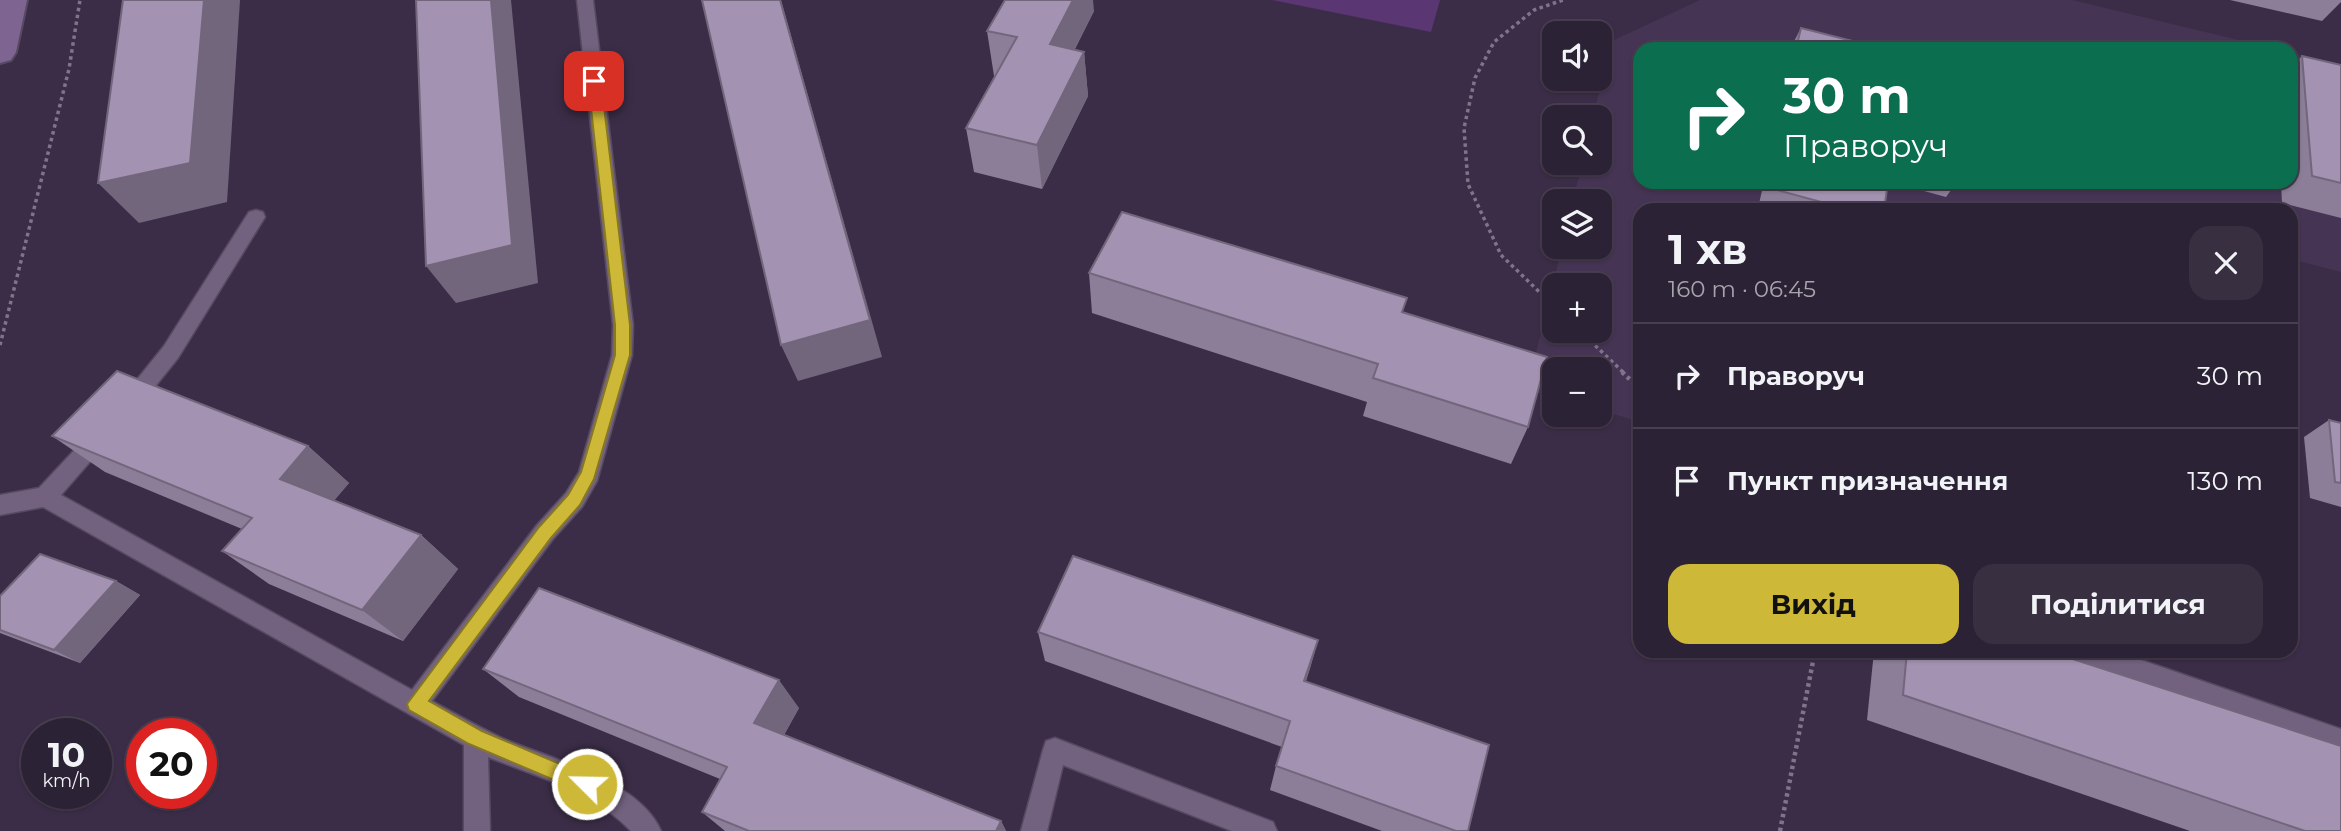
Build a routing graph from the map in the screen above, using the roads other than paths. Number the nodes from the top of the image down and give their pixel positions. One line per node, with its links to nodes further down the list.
1 (12, 0): 3 (main road)
2 (585, 0): 8 (lane)
3 (0, 52)
4 (256, 217): 5 (lane)
5 (45, 497): 6 (lane); 8 (lane)
6 (0, 505)
7 (2103, 658): 10 (lane)
8 (416, 704): 9 (lane)
9 (476, 737): 11 (lane); 12 (lane)
10 (2341, 741)
11 (477, 831)
12 (648, 831)
13 (1034, 831): 14 (lane)
14 (1264, 831)

